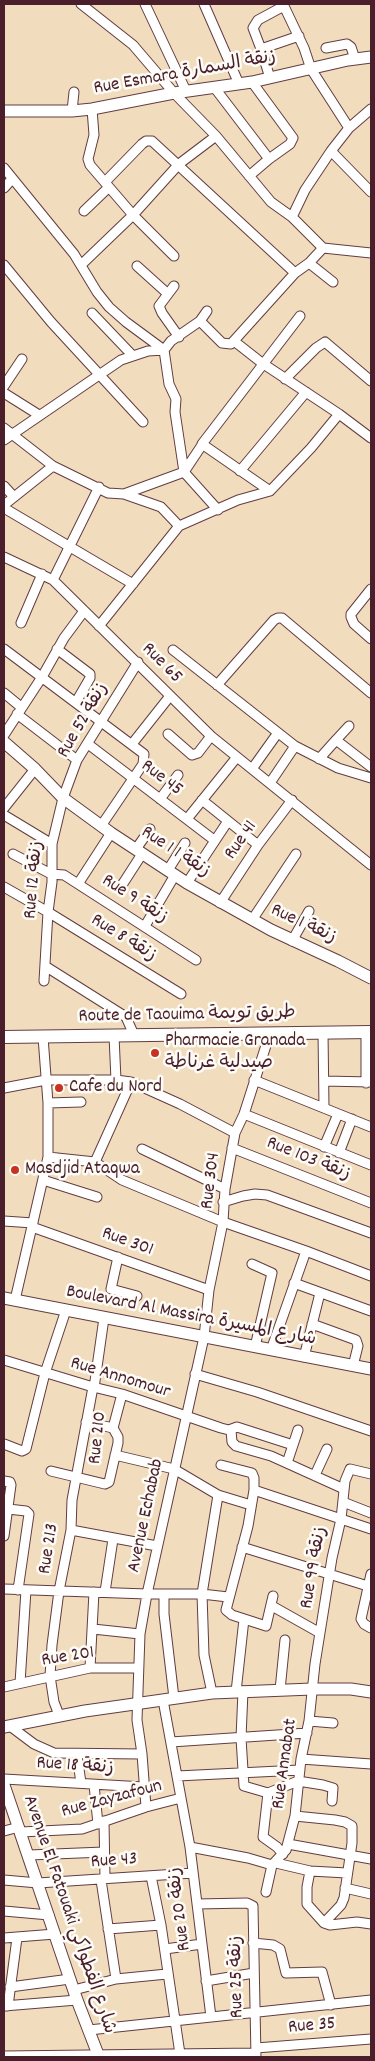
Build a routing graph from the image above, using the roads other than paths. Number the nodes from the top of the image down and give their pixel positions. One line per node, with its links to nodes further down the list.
1 (80, 4): 17 (street)
2 (144, 4): 15 (street)
3 (207, 5): 13 (street)
4 (283, 5): 5 (street); 7 (street)
5 (299, 36): 7 (street); 10 (street)
6 (326, 48): 9 (street)
7 (261, 49): 11 (street)
8 (371, 58): 9 (street, Rue Esmara زنقة السمارة)
9 (355, 59): 10 (street, Rue Esmara زنقة السمارة)
10 (311, 69): 11 (street, Rue Esmara زنقة السمارة); 22 (street)
11 (270, 78): 12 (street, Rue Esmara زنقة السمارة)
12 (252, 82): 13 (street, Rue Esmara زنقة السمارة); 25 (street)
13 (239, 84): 14 (street, Rue Esmara زنقة السمارة)
14 (214, 87): 15 (street, Rue Esmara زنقة السمارة); 25 (street)
15 (186, 91): 17 (street, Rue Esmara زنقة السمارة)
16 (74, 92): 20 (street)
17 (174, 93): 18 (street, Rue Esmara زنقة السمارة); 23 (street)
18 (92, 109): 20 (street, Rue Esmara زنقة السمارة); 30 (street)
19 (371, 109): 22 (street)
20 (72, 111): 21 (street, Rue Esmara زنقة السمارة)
21 (4, 112)
22 (349, 128): 24 (street)
23 (216, 136): 26 (street); 28 (street)
24 (331, 152): 32 (street); 35 (street)
25 (269, 158): 28 (street)
26 (179, 164): 30 (street); 34 (street); 43 (street)
27 (4, 168): 29 (street)
28 (249, 176): 35 (street)
29 (12, 179): 31 (street); 41 (street)
30 (106, 185): 33 (street); 34 (street)
31 (4, 188)
32 (371, 192)
33 (84, 211)
34 (133, 215): 38 (street); 41 (street)
35 (292, 217): 36 (street)
36 (323, 248): 37 (street); 39 (street)
37 (371, 252)
38 (174, 256)
39 (309, 263): 43 (street); 44 (street)
40 (4, 265): 57 (street)
41 (81, 265): 53 (street)
42 (137, 266): 46 (street)
43 (295, 273): 52 (street)
44 (333, 282)
45 (174, 286): 46 (street)
46 (168, 294): 51 (street)
47 (207, 312): 50 (street)
48 (92, 313): 54 (street)
49 (300, 316): 56 (street)
50 (200, 321): 51 (street); 52 (street)
51 (180, 337): 53 (street)
52 (234, 341): 56 (street)
53 (164, 350): 54 (street); 72 (street)
54 (133, 356): 57 (street)
55 (22, 359): 60 (street)
56 (262, 363): 58 (street); 69 (street)
57 (99, 375): 64 (street); 65 (street)
58 (285, 378): 59 (street); 61 (street)
59 (371, 381)
60 (4, 386)
61 (306, 392): 63 (street); 71 (street)
62 (4, 394): 64 (street)
63 (339, 414): 67 (street); 75 (street)
64 (39, 415): 66 (street)
65 (142, 422)
66 (8, 431): 68 (street); 70 (street)
67 (371, 438)
68 (4, 440)
69 (202, 445): 71 (street); 72 (street)
70 (53, 466): 74 (street); 77 (street)
71 (240, 471): 75 (street)
72 (184, 472): 76 (street); 79 (street)
73 (4, 486): 77 (street)
74 (99, 487): 76 (street); 81 (street)
75 (270, 490): 79 (street)
76 (124, 494): 80 (street)
77 (14, 497): 78 (street)
78 (4, 507): 81 (street)
79 (218, 510): 80 (street)
80 (179, 526): 85 (street)
81 (71, 546): 84 (street); 85 (street)
82 (5, 560): 83 (street, Rue 65)
83 (42, 574): 84 (street, Rue 65); 88 (street)
84 (53, 580): 87 (street, Rue 65)
85 (133, 584): 89 (street)
86 (371, 589): 90 (street)
87 (84, 611): 89 (street, Rue 65); 92 (street)
88 (20, 623)
89 (98, 626): 94 (street, Rue 65)
90 (371, 639)
91 (4, 649): 95 (street)
92 (57, 649): 95 (street); 100 (street)
93 (173, 650): 96 (street)
94 (138, 662): 99 (street, Rue 65); 102 (street, Rue 52 زنقة)
95 (42, 677): 100 (street); 101 (street)
96 (217, 685): 97 (street); 105 (street)
97 (371, 693)
98 (4, 694): 101 (street)
99 (170, 696): 107 (street, Rue 65); 111 (street)
100 (76, 702): 102 (street)
101 (19, 711): 106 (street); 115 (street)
102 (102, 720): 110 (street, Rue 52 زنقة); 111 (street)
103 (349, 726): 108 (street)
104 (168, 734): 107 (street)
105 (277, 734): 112 (street); 118 (street)
106 (4, 735)
107 (211, 736): 113 (street, Rue 65)
108 (336, 740): 114 (street); 116 (street)
109 (4, 742): 117 (street)
110 (88, 744): 115 (street, Rue 52 زنقة); 121 (street, Rue 45)
111 (132, 744): 121 (street)
112 (295, 746): 114 (street); 122 (street)
113 (237, 757): 118 (street, Rue 65); 125 (street)
114 (319, 759): 120 (street)
115 (77, 760): 123 (street, Rue 52 زنقة)
116 (371, 767)
117 (35, 769): 123 (street); 127 (street)
118 (252, 769): 122 (street, Rue 65)
119 (178, 775): 124 (street)
120 (371, 778)
121 (133, 779): 124 (street, Rue 45); 131 (street)
122 (270, 783): 126 (street, Rue 65)
123 (63, 798): 131 (street); 135 (street, Rue 12 زنقة)
124 (160, 799): 129 (street, Rue 45)
125 (202, 800): 129 (street); 130 (street)
126 (292, 800): 137 (street, Rue 41); 141 (street, Rue 65)
127 (4, 808)
128 (4, 815): 135 (street)
129 (187, 819): 134 (street, Rue 45)
130 (228, 821): 134 (street); 137 (street)
131 (101, 826): 133 (street)
132 (150, 829): 138 (street)
133 (110, 833): 138 (street, Rue 1 زنقة 1); 145 (street)
134 (214, 840): 144 (street)
135 (52, 844): 143 (street, Rue 12 زنقة)
136 (185, 844): 142 (street)
137 (258, 845): 148 (street, Rue 41)
138 (139, 852): 142 (street, Rue 1 زنقة 1); 146 (street)
139 (12, 854): 143 (street, Rue 9 زنقة)
140 (296, 854): 151 (street)
141 (371, 864)
142 (171, 872): 144 (street, Rue 1 زنقة 1); 152 (street)
143 (51, 874): 145 (street, Rue 9 زنقة); 150 (street, Rue 12 زنقة)
144 (187, 883): 148 (street, Rue 1 زنقة 1)
145 (78, 884): 152 (street, Rue 9 زنقة)
146 (122, 885)
147 (4, 888): 150 (street, Rue 8 زنقة)
148 (220, 903): 151 (street, Rue 1 زنقة)
149 (309, 911): 153 (street)
150 (48, 912): 155 (street, Rue 12 زنقة); 158 (street, Rue 8 زنقة)
151 (252, 920): 153 (street, Rue 1 زنقة)
152 (146, 926): 154 (street, Rue 9 زنقة)
153 (292, 941): 156 (street, Rue 1 زنقة)
154 (196, 960)
155 (45, 966): 157 (street, Rue 12 زنقة); 162 (street)
156 (371, 978)
157 (44, 981)
158 (181, 994)
159 (323, 1032): 160 (main road, Route de Taouima طريق تويمة); 161 (main road, Route de Taouima طريق تويمة); 169 (street)
160 (368, 1032): 171 (street)
161 (270, 1033): 162 (main road, Route de Taouima طريق تويمة); 168 (street, Rue 304)
162 (134, 1035): 163 (main road, Route de Taouima طريق تويمة)
163 (114, 1036): 165 (main road, Route de Taouima طريق تويمة); 167 (street)
164 (4, 1037): 165 (main road, Route de Taouima طريق تويمة)
165 (43, 1037): 166 (street)
166 (46, 1080): 167 (street); 172 (street); 174 (street)
167 (116, 1080): 170 (street)
168 (254, 1080): 175 (street); 176 (street, Rue 304)
169 (324, 1081): 171 (street); 175 (street)
170 (131, 1082): 180 (street); 186 (street)
171 (369, 1082)
172 (4, 1088)
173 (81, 1102): 174 (street)
174 (48, 1103): 185 (street)
175 (324, 1108): 177 (street)
176 (244, 1114): 180 (street, Rue 304); 181 (street)
177 (338, 1114): 178 (street); 181 (street)
178 (352, 1119): 179 (street); 184 (street)
179 (371, 1127)
180 (235, 1133): 182 (street, Rue 304)
181 (324, 1147): 184 (street)
182 (232, 1148): 189 (street, Rue 304); 192 (street, Rue 103 زنقة)
183 (142, 1149): 189 (street)
184 (339, 1153): 187 (street)
185 (48, 1157): 186 (street); 188 (street)
186 (95, 1162): 194 (street)
187 (371, 1165)
188 (43, 1180): 190 (street); 195 (street)
189 (225, 1189): 191 (street, Rue 304)
190 (97, 1197)
191 (223, 1202): 194 (street, Rue 304); 196 (street)
192 (371, 1203)
193 (4, 1221): 195 (street, Rue 301)
194 (224, 1222): 197 (street); 202 (street, Rue 304)
195 (33, 1225): 198 (street, Rue 301); 205 (street)
196 (371, 1233)
197 (306, 1251): 200 (street); 201 (street)
198 (118, 1257): 202 (street, Rue 301); 204 (street)
199 (252, 1264): 211 (street)
200 (371, 1276)
201 (294, 1283): 203 (street); 212 (street)
202 (210, 1290): 210 (street, Rue 304)
203 (320, 1293): 207 (street); 209 (street)
204 (137, 1296)
205 (10, 1299): 206 (street, Boulevard Al Massira شارع المسيرة)
206 (66, 1310): 208 (street, Boulevard Al Massira شارع المسيرة); 217 (street)
207 (371, 1311)
208 (104, 1318): 210 (street, Boulevard Al Massira شارع المسيرة); 219 (street, Rue 213)
209 (312, 1324): 213 (street); 215 (street)
210 (204, 1337): 211 (street, Boulevard Al Massira شارع المسيرة); 218 (street, Avenue Echabab)
211 (255, 1347): 212 (street, Boulevard Al Massira شارع المسيرة)
212 (270, 1350): 213 (street, Boulevard Al Massira شارع المسيرة)
213 (304, 1357): 215 (street, Boulevard Al Massira شارع المسيرة)
214 (4, 1360): 217 (street, Rue Annomour)
215 (353, 1366): 216 (street, Boulevard Al Massira شارع المسيرة)
216 (371, 1369)
217 (46, 1373): 219 (street, Rue Annomour); 227 (street)
218 (195, 1374): 221 (street, Avenue Echabab); 226 (street)
219 (94, 1388): 220 (street, Rue Annomour); 222 (street, Rue 213)
220 (122, 1394): 221 (street, Rue Annomour); 223 (street, Rue 210)
221 (186, 1416): 224 (street, Rue Annomour); 233 (street, Avenue Echabab)
222 (86, 1422): 223 (street); 237 (street, Rue 213)
223 (113, 1428): 230 (street, Rue 210)
224 (231, 1430): 228 (street, Rue Annomour); 231 (street)
225 (298, 1430): 228 (street)
226 (371, 1431)
227 (4, 1444)
228 (292, 1445): 231 (street)
229 (327, 1449): 236 (street)
230 (115, 1454): 233 (street); 237 (street, Rue 210)
231 (287, 1463): 236 (street)
232 (221, 1465): 240 (street)
233 (174, 1469): 241 (street); 251 (street, Avenue Echabab)
234 (51, 1471): 237 (street)
235 (368, 1473): 239 (street, Rue 99 زنقة)
236 (315, 1475): 239 (street)
237 (76, 1478): 247 (street, Rue 213)
238 (4, 1480): 244 (street)
239 (344, 1489): 242 (street, Rue 99 زنقة)
240 (254, 1490): 243 (street); 246 (street)
241 (218, 1495): 243 (street); 263 (street)
242 (343, 1502): 245 (street); 246 (street, Rue 99 زنقة)
243 (251, 1505): 252 (street)
244 (8, 1509): 249 (street); 257 (street)
245 (371, 1513)
246 (340, 1520): 248 (street); 253 (street, Rue 99 زنقة)
247 (71, 1530): 250 (street); 258 (street, Rue 213)
248 (371, 1530)
249 (4, 1536)
250 (113, 1539): 251 (street); 260 (street)
251 (157, 1546): 261 (street, Avenue Echabab)
252 (242, 1547): 253 (street); 264 (street)
253 (330, 1574): 255 (street); 268 (street, Rue 99 زنقة)
254 (371, 1574): 255 (street)
255 (370, 1586): 266 (street)
256 (4, 1589): 257 (street)
257 (22, 1590): 258 (street); 274 (street)
258 (59, 1590): 259 (street); 273 (street, Rue 213)
259 (94, 1592): 260 (street); 267 (street)
260 (105, 1592): 261 (street)
261 (147, 1594): 262 (street); 269 (street, Avenue Echabab)
262 (164, 1594): 263 (street); 281 (street, Rue 20 زنقة)
263 (202, 1594): 264 (street); 280 (street)
264 (228, 1597): 265 (street)
265 (244, 1619): 268 (street); 278 (street)
266 (371, 1628)
267 (92, 1629): 269 (street); 271 (street)
268 (320, 1633): 276 (street, Rue 99 زنقة)
269 (140, 1634): 272 (street, Avenue Echabab)
270 (285, 1640): 277 (street)
271 (90, 1668): 272 (street, Rue 201); 273 (street, Rue 201)
272 (138, 1668): 282 (street, Avenue Echabab)
273 (50, 1676): 274 (street, Rue 201); 283 (street, Rue 213)
274 (20, 1684): 275 (street, Rue 201)
275 (4, 1687)
276 (312, 1689): 277 (street); 279 (street); 284 (street, Rue Annabat)
277 (280, 1690): 278 (street)
278 (239, 1691): 280 (street); 288 (street)
279 (371, 1692)
280 (212, 1693): 281 (street)
281 (168, 1699): 282 (street); 289 (street, Rue 20 زنقة)
282 (138, 1703): 283 (street); 291 (street, Avenue Echabab)
283 (60, 1715): 286 (street)
284 (309, 1721): 285 (street); 287 (street, Rue Annabat)
285 (333, 1723)
286 (7, 1726): 290 (street)
287 (307, 1733): 288 (street); 292 (street, Rue Annabat)
288 (242, 1738): 289 (street); 295 (street)
289 (171, 1742): 296 (street, Rue 20 زنقة)
290 (77, 1754): 291 (street); 299 (street)
291 (142, 1754): 302 (street, Avenue Echabab)
292 (301, 1760): 293 (street); 294 (street, Rue Annabat)
293 (371, 1764)
294 (300, 1770): 295 (street); 298 (street, Rue Annabat)
295 (242, 1772): 296 (street); 303 (street)
296 (177, 1776): 304 (street, Rue 20 زنقة)
297 (4, 1779): 299 (street, Rue 18 زنقة)
298 (298, 1781): 303 (street); 305 (street); 308 (street, Rue Annabat)
299 (80, 1783): 300 (street, Rue 18 زنقة)
300 (94, 1784): 302 (street, Rue 18 زنقة); 309 (street)
301 (4, 1785): 306 (street, Avenue El Fatouaki شارع الفطواكي)
302 (144, 1787): 307 (street, Avenue Echabab)
303 (268, 1793): 315 (street)
304 (181, 1798): 307 (street, Rue Zayzafoun); 313 (street, Rue 20 زنقة)
305 (332, 1801)
306 (7, 1802): 310 (street, Avenue El Fatouaki شارع الفطواكي)
307 (146, 1807): 309 (street, Rue Zayzafoun)
308 (295, 1816): 312 (street, Rue Annabat); 316 (street)
309 (101, 1822): 310 (street, Rue Zayzafoun); 314 (street)
310 (20, 1830): 311 (street, Rue Zayzafoun); 317 (street, Avenue El Fatouaki شارع الفطواكي)
311 (4, 1831)
312 (288, 1844): 315 (street, Rue Annabat); 316 (street)
313 (190, 1847): 319 (street); 321 (street, Rue 20 زنقة)
314 (104, 1852): 317 (street); 325 (street)
315 (283, 1854): 319 (street, Rue Annabat)
316 (350, 1854): 318 (street); 322 (street)
317 (29, 1855): 326 (street, Avenue El Fatouaki شارع الفطواكي)
318 (371, 1859)
319 (274, 1864): 320 (street); 328 (street)
320 (310, 1871): 322 (street); 333 (street)
321 (193, 1873): 323 (street, Rue 43); 330 (street, Rue 20 زنقة)
322 (347, 1873): 327 (street)
323 (151, 1876): 325 (street, Rue 43); 335 (street)
324 (4, 1880): 326 (street, Rue 43)
325 (103, 1880): 326 (street, Rue 43); 336 (street)
326 (38, 1883): 332 (street, Avenue El Fatouaki شارع الفطواكي)
327 (345, 1888): 329 (street); 333 (street)
328 (266, 1892)
329 (371, 1894)
330 (197, 1904): 340 (street, Rue 25 زنقة); 341 (street, Rue 20 زنقة)
331 (4, 1911): 332 (street)
332 (49, 1915): 337 (street, Avenue El Fatouaki شارع الفطواكي)
333 (324, 1924): 334 (street)
334 (371, 1924)
335 (161, 1925): 336 (street); 342 (street)
336 (108, 1929): 345 (street)
337 (55, 1934): 339 (street); 348 (street, Avenue El Fatouaki شارع الفطواكي)
338 (4, 1938): 339 (street)
339 (17, 1938): 347 (street)
340 (253, 1943): 343 (street, Rue 25 زنقة); 350 (street)
341 (202, 1944): 342 (street); 346 (street, Rue 20 زنقة)
342 (164, 1949): 344 (street)
343 (254, 1973): 346 (street); 352 (street, Rue 25 زنقة)
344 (167, 1974): 345 (street); 354 (street)
345 (116, 1980): 348 (street)
346 (206, 1981): 353 (street, Rue 20 زنقة)
347 (10, 1987): 348 (street); 351 (street)
348 (74, 1989): 351 (street); 355 (street, Avenue El Fatouaki شارع الفطواكي)
349 (371, 2000): 350 (street)
350 (331, 2004): 352 (street)
351 (6, 2006)
352 (255, 2013): 353 (street); 357 (street, Rue 25 زنقة)
353 (210, 2017): 354 (street)
354 (176, 2022): 355 (street); 358 (street)
355 (89, 2030): 360 (street, Avenue El Fatouaki شارع الفطواكي)
356 (371, 2039): 357 (street, Rue 35)
357 (256, 2053): 361 (street, Rue 35)
358 (180, 2054): 360 (street, Rue 35); 361 (street, Rue 35)
359 (4, 2056): 360 (street, Rue 35)
360 (99, 2056)
361 (212, 2056)

